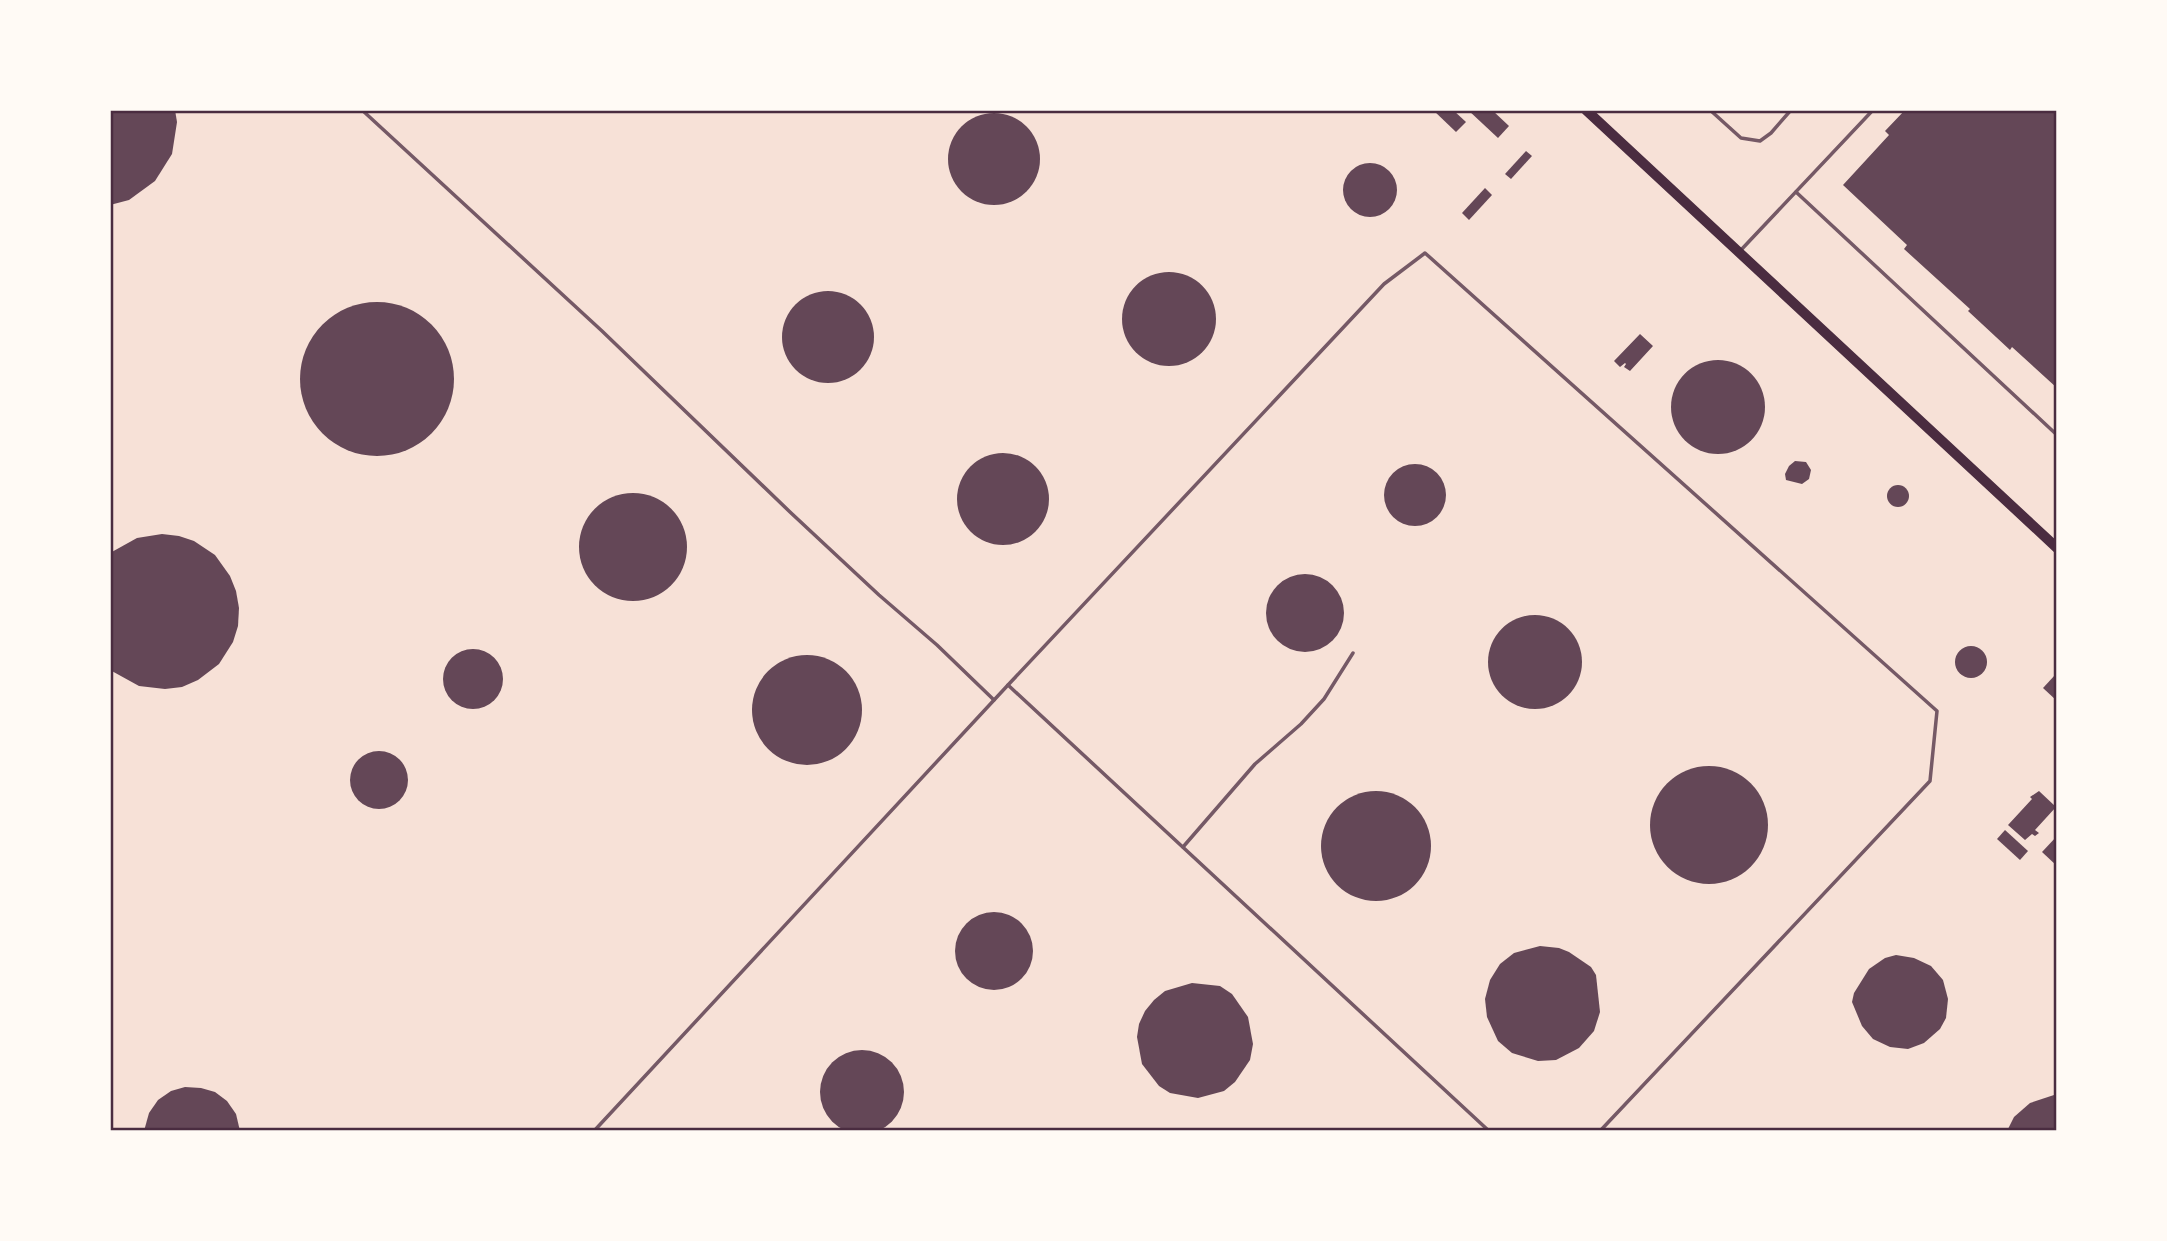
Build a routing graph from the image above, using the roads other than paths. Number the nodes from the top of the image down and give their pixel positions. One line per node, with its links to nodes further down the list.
1 (362, 110): 12 (lane)
2 (1586, 110): 7 (main road)
3 (1710, 110): 4 (lane)
4 (1791, 110)
5 (1873, 110): 6 (lane)
6 (1796, 192): 7 (lane); 8 (lane)
7 (1738, 252): 9 (main road)
8 (2057, 435)
9 (2057, 548)
10 (1353, 653): 13 (lane)
11 (1008, 685): 12 (lane); 13 (lane); 16 (lane)
12 (994, 700): 14 (lane)
13 (1183, 847): 15 (lane)
14 (594, 1131)
15 (1489, 1131)
16 (1600, 1131)

